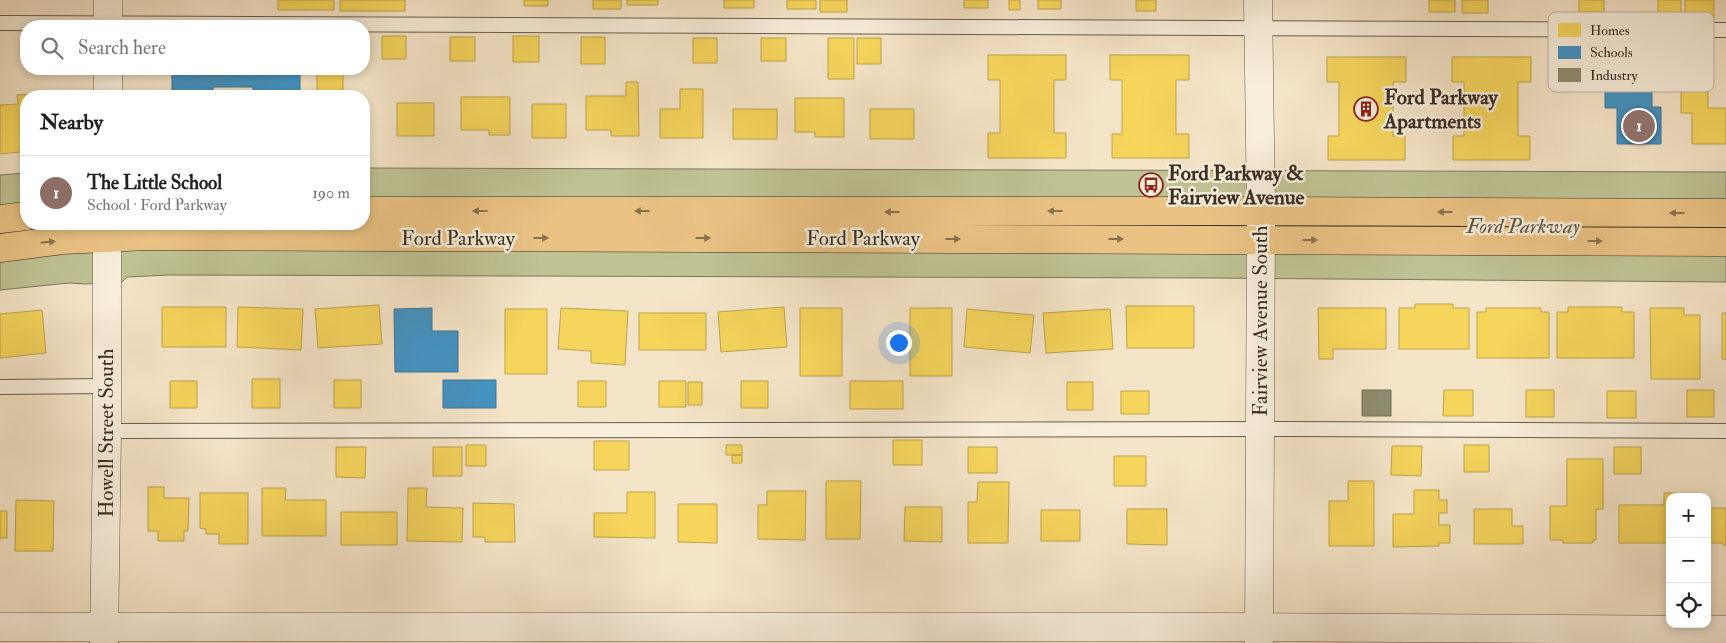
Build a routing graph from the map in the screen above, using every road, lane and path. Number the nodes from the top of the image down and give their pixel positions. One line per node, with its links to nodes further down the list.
1 (1258, 0): 6 (street, Fairview Avenue South)
2 (108, 17): 3 (lane); 6 (lane)
3 (54, 20)
4 (20, 22): 5 (lane)
5 (0, 23)
6 (1258, 28): 7 (lane); 11 (street, Fairview Avenue South)
7 (1548, 29)
8 (108, 75): 9 (street)
9 (108, 90)
10 (370, 211): 11 (main road, Ford Parkway, one-way to 10)
11 (1261, 211): 12 (main road, Ford Parkway, one-way to 11); 16 (street, Fairview Avenue South)
12 (1726, 213)
13 (20, 216): 14 (main road)
14 (0, 218)
15 (107, 231): 16 (main road, Ford Parkway, one-way to 16); 18 (main road, Ford Parkway, one-way to 15); 19 (street, Howell Street South)
16 (1261, 240): 17 (main road, Ford Parkway, one-way to 17); 21 (street, Fairview Avenue South)
17 (1726, 242)
18 (0, 248)
19 (107, 386): 20 (lane); 22 (street, Howell Street South)
20 (0, 387)
21 (1260, 429): 22 (lane); 23 (lane); 27 (street, Fairview Avenue South)
22 (107, 431): 26 (street, Howell Street South)
23 (1726, 431)
24 (0, 626): 26 (street)
25 (1726, 630): 27 (street)
26 (104, 635): 27 (street)
27 (1259, 635)

